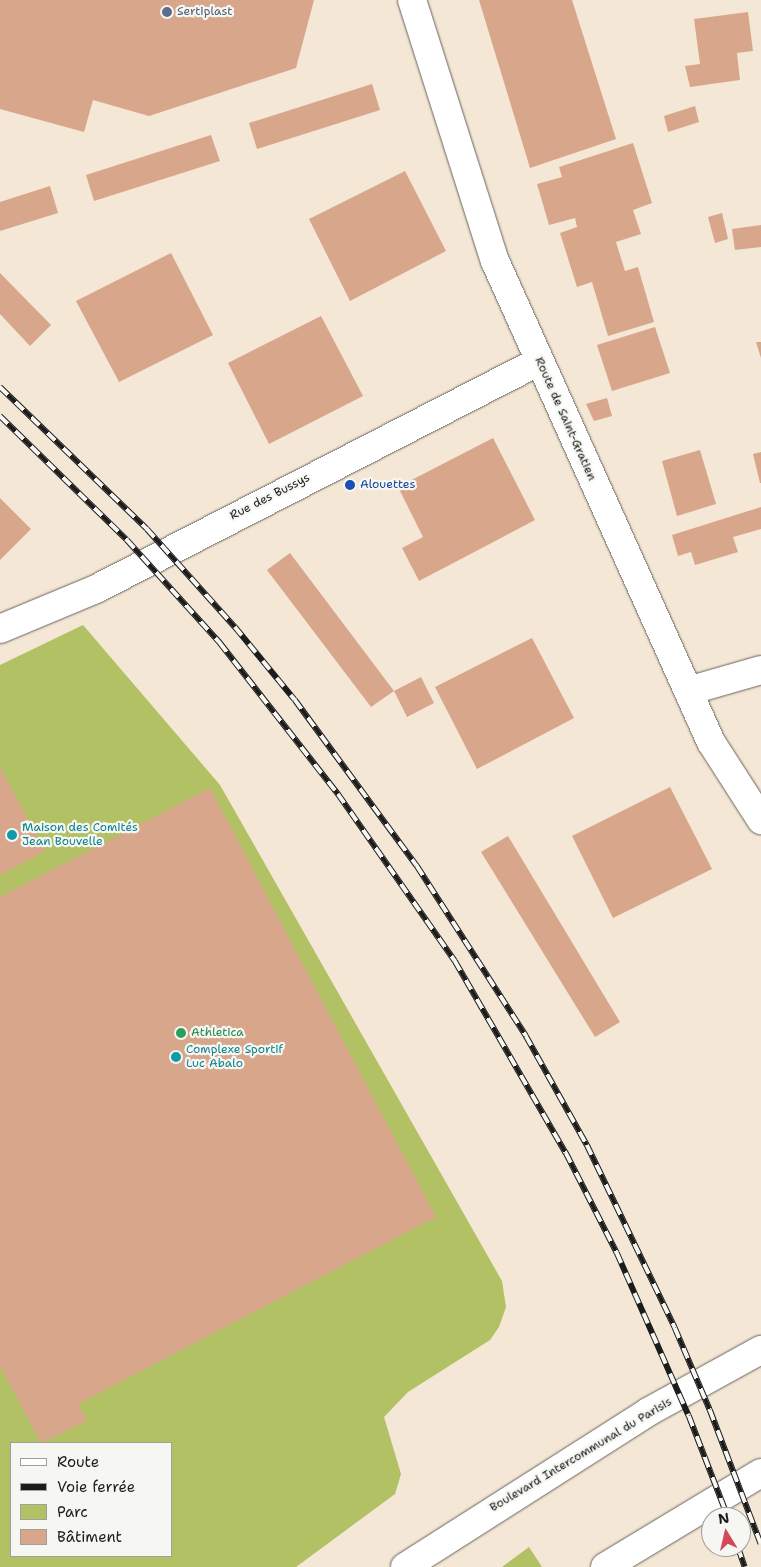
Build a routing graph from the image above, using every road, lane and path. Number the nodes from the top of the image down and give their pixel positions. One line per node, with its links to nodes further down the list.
1 (412, 0): 2 (main road, Route de Saint-Gratien)
2 (539, 361): 3 (main road, Rue des Bussys); 5 (main road, Route de Saint-Gratien)
3 (0, 629)
4 (761, 670): 5 (main road)
5 (688, 691): 6 (main road, Route de Saint-Gratien)
6 (761, 820)
7 (761, 1350): 9 (main road, Boulevard Intercommunal du Parisis)
8 (761, 1473): 10 (main road)
9 (405, 1567)
10 (605, 1567)

